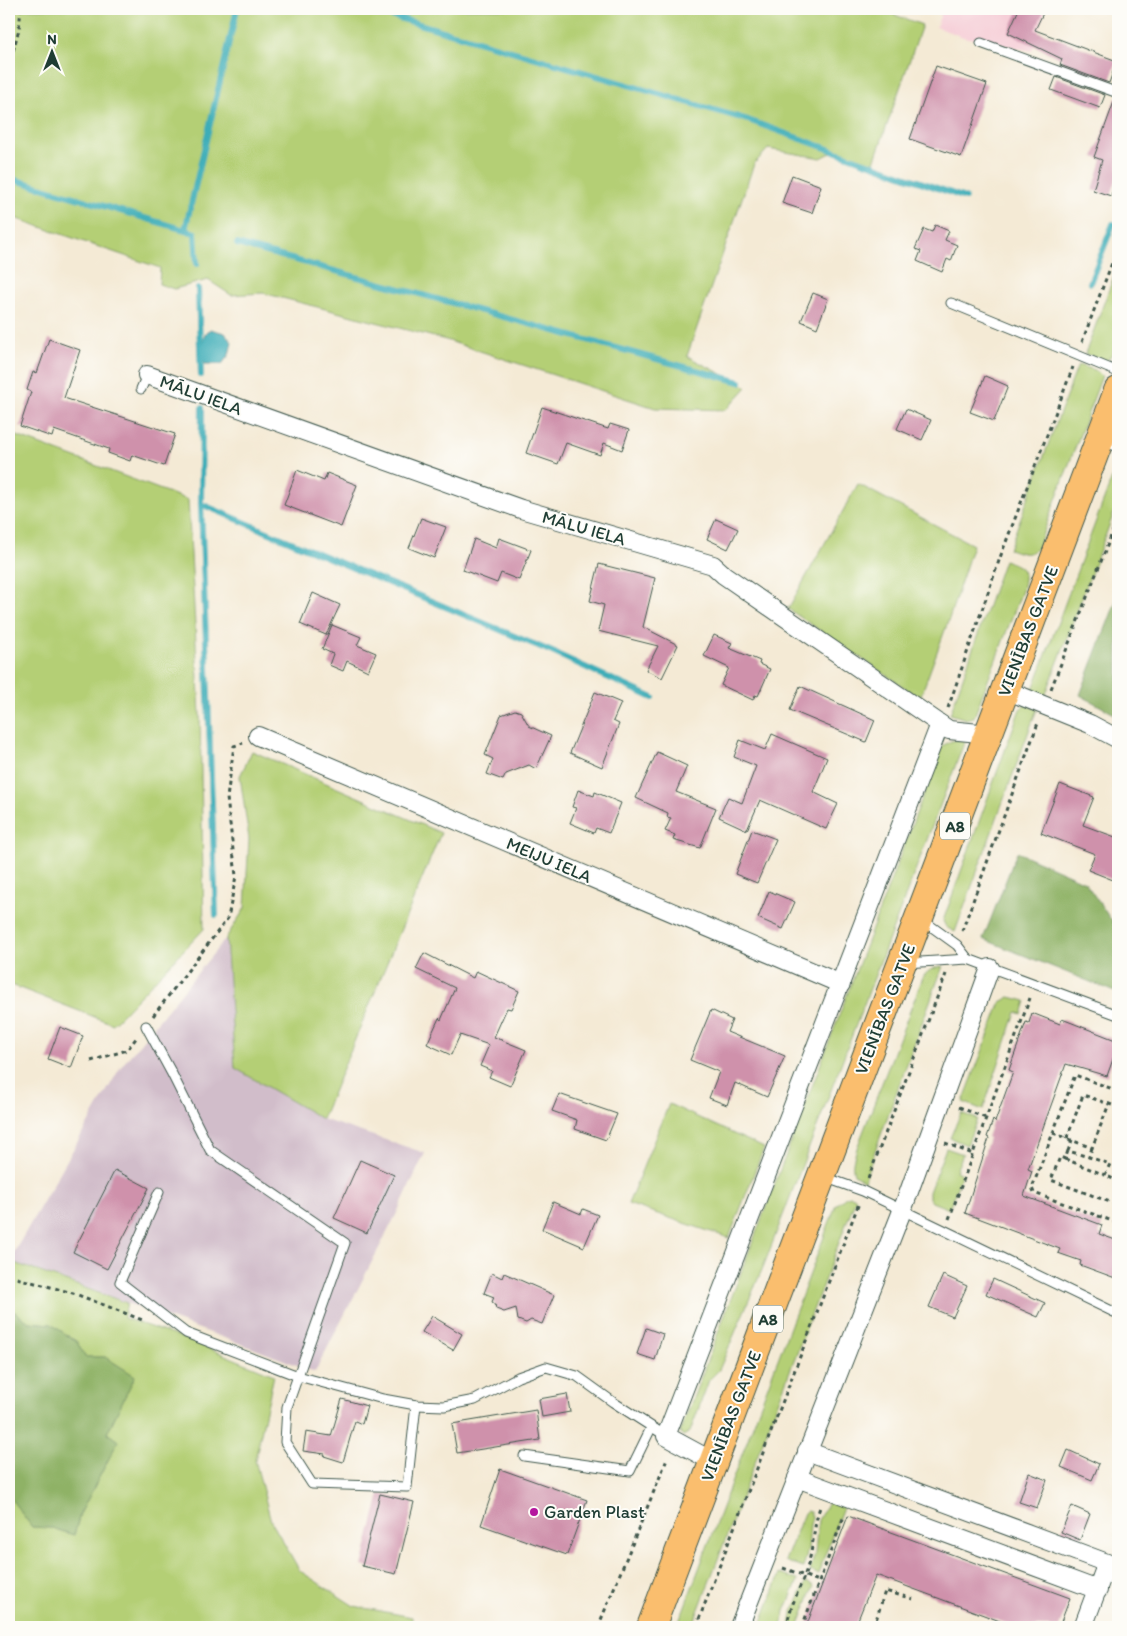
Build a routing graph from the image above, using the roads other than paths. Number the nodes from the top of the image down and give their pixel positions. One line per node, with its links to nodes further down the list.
1 (981, 43): 2 (lane)
2 (1118, 93)
3 (951, 303): 4 (lane)
4 (1118, 372)
5 (144, 382): 9 (street, MĀLU IELA)
6 (1118, 392): 7 (highway, VIENĪBAS GATVE / A8)
7 (1110, 439): 8 (highway, VIENĪBAS GATVE / A8)
8 (1006, 690): 10 (highway, VIENĪBAS GATVE / A8); 12 (street)
9 (944, 727): 10 (street, MĀLU IELA); 17 (street)
10 (989, 734): 13 (highway, VIENĪBAS GATVE / A8)
11 (258, 736): 17 (street, MEIJU IELA)
12 (1118, 739)
13 (920, 917): 14 (lane); 15 (highway, VIENĪBAS GATVE / A8)
14 (968, 959): 15 (lane); 16 (lane)
15 (902, 963): 20 (highway, VIENĪBAS GATVE / A8)
16 (990, 968): 18 (lane); 22 (street)
17 (841, 984): 26 (street)
18 (1118, 1015)
19 (146, 1026): 24 (lane)
20 (822, 1176): 22 (lane); 29 (highway, VIENĪBAS GATVE / A8)
21 (159, 1192): 24 (lane)
22 (902, 1211): 23 (lane); 27 (street)
23 (1118, 1314)
24 (298, 1376): 25 (lane); 25 (lane)
25 (416, 1405): 26 (lane)
26 (659, 1432): 28 (lane); 29 (street)
27 (807, 1451): 30 (street); 31 (street)
28 (524, 1456)
29 (714, 1462): 32 (highway, VIENĪBAS GATVE / A8)
30 (797, 1478): 31 (street); 33 (street)
31 (1098, 1590): 34 (street)
32 (652, 1627)
33 (739, 1627)
34 (1083, 1627)

